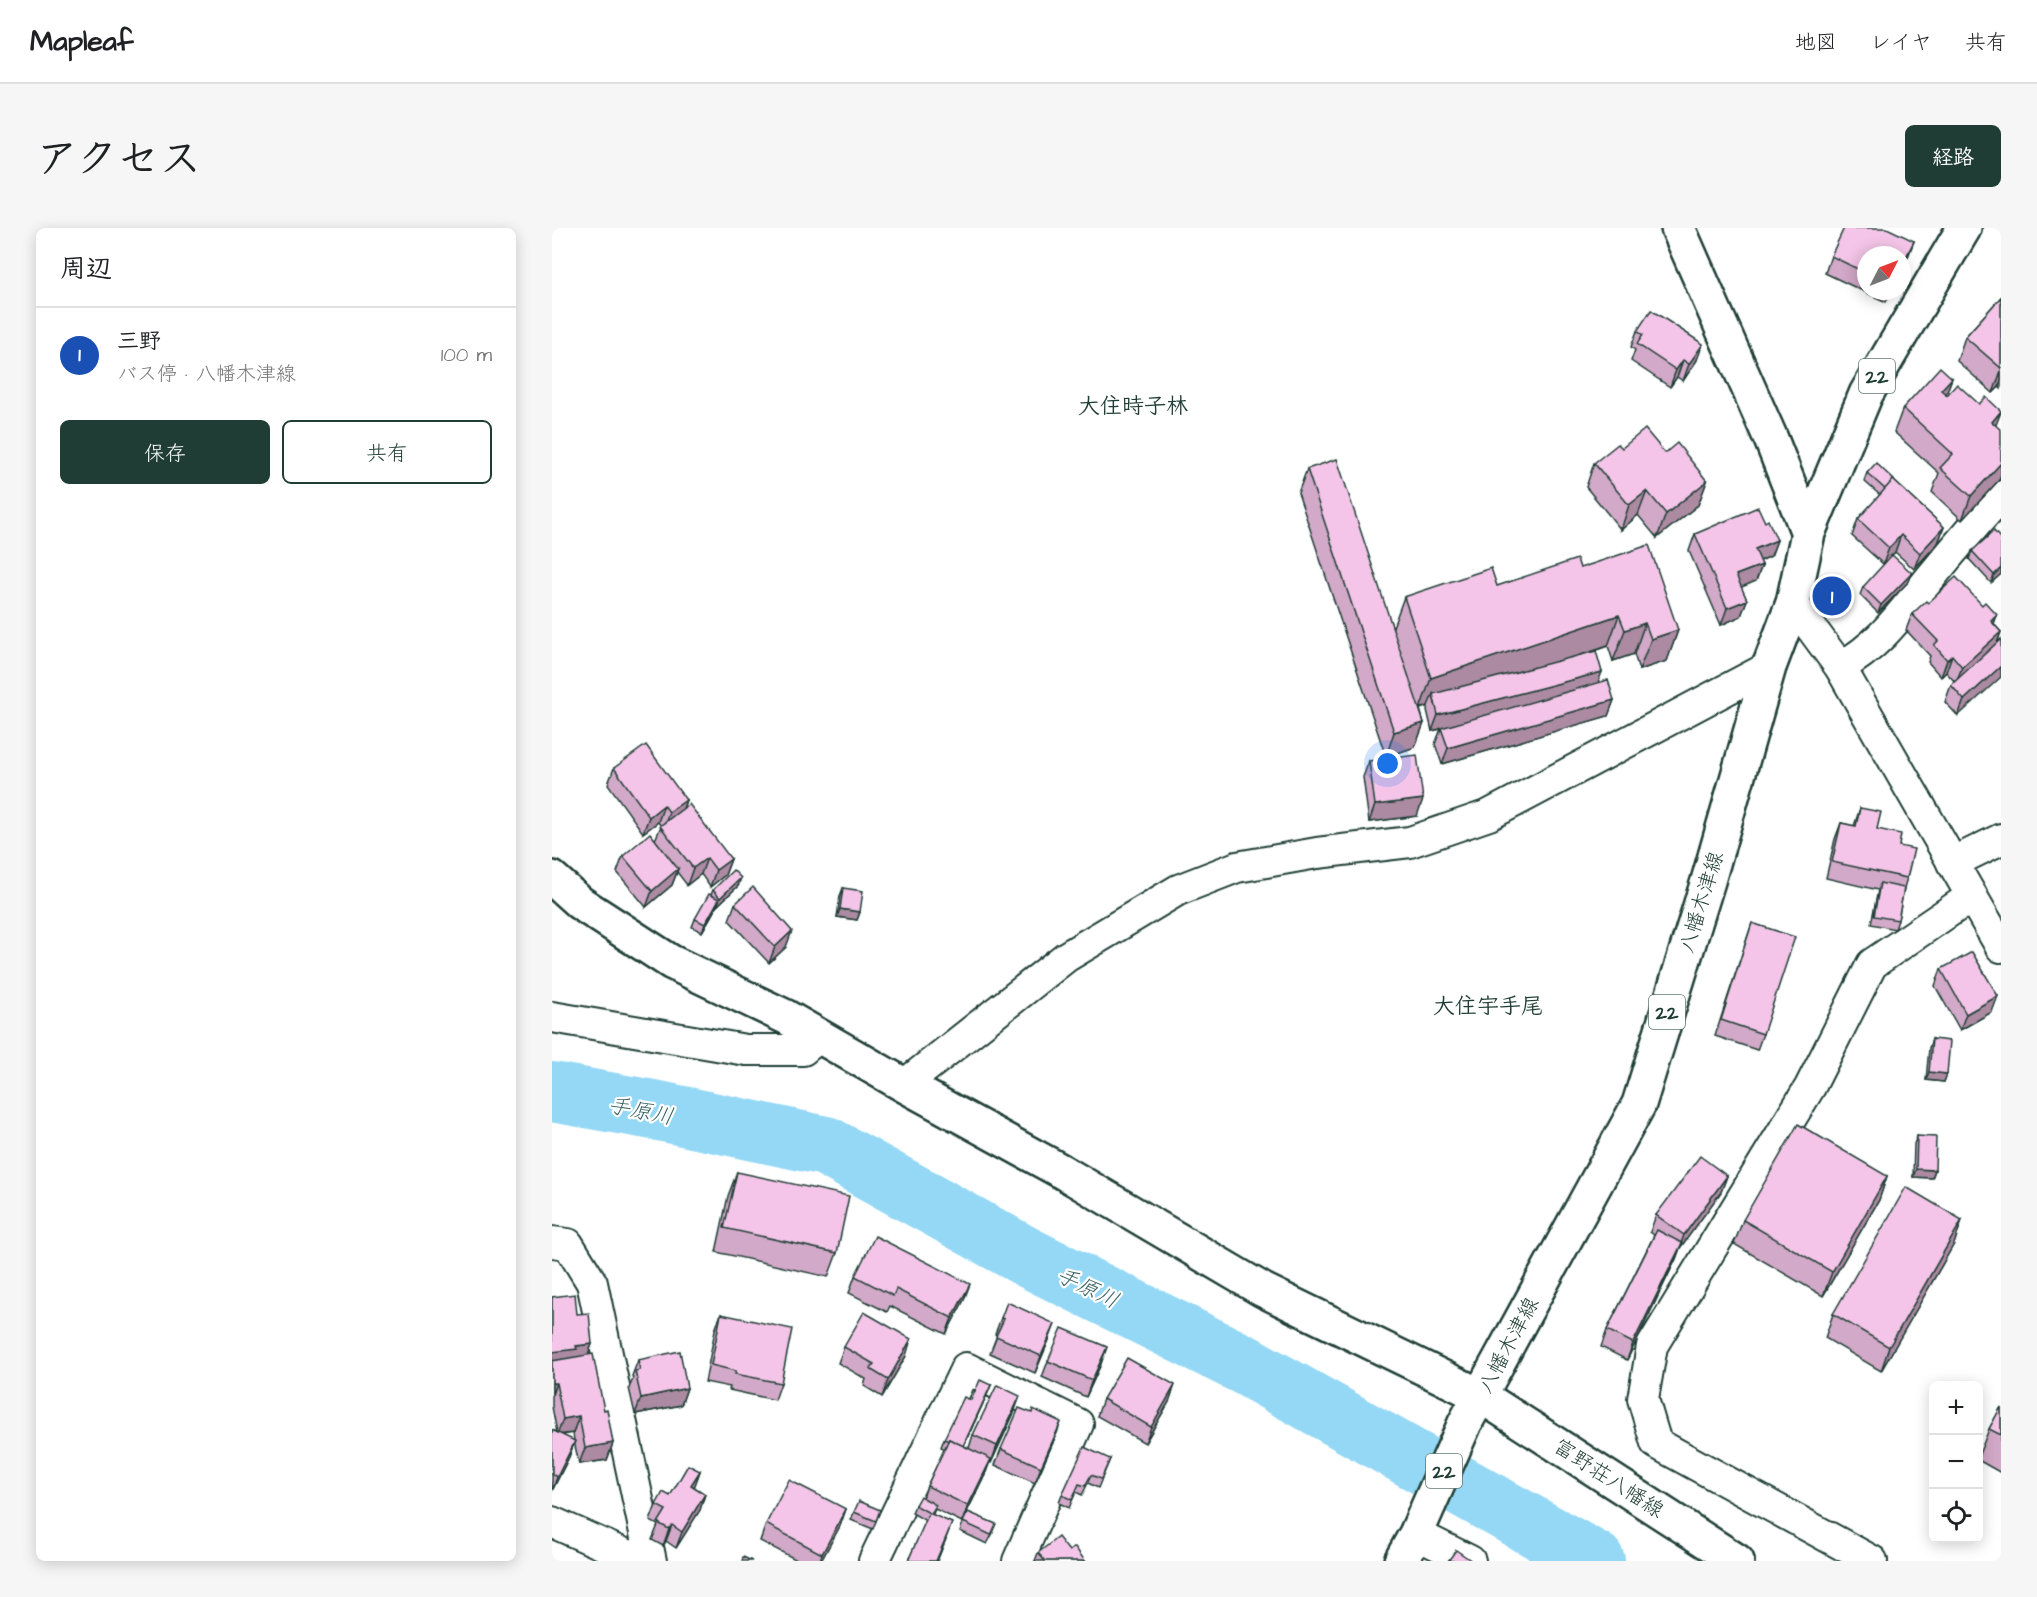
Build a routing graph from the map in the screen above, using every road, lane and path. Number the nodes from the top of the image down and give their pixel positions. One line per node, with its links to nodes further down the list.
1 (1678, 228): 4 (main road)
2 (1964, 228): 4 (main road, 八幡木津線 / 22)
3 (2001, 496): 7 (street)
4 (1808, 533): 5 (main road, 八幡木津線 / 22)
5 (1793, 603): 6 (main road, 八幡木津線 / 22); 7 (street)
6 (1768, 667): 15 (street); 17 (main road, 八幡木津線 / 22)
7 (1840, 667): 9 (street)
8 (2001, 839): 9 (street)
9 (1952, 863): 11 (street)
10 (552, 879): 14 (main road, 富野荘八幡線)
11 (1972, 896): 12 (street); 26 (street)
12 (2001, 948)
13 (552, 1017): 14 (street)
14 (820, 1036): 15 (main road, 富野荘八幡線)
15 (904, 1085): 17 (main road, 富野荘八幡線)
16 (552, 1242): 21 (street)
17 (1481, 1396): 19 (main road, 八幡木津線 / 22); 25 (main road, 富野荘八幡線)
18 (552, 1522): 20 (street)
19 (1413, 1538): 24 (street)
20 (640, 1561)
21 (651, 1561)
22 (874, 1561): 23 (street)
23 (1018, 1561)
24 (1470, 1561)
25 (1737, 1561)
26 (1872, 1561)

